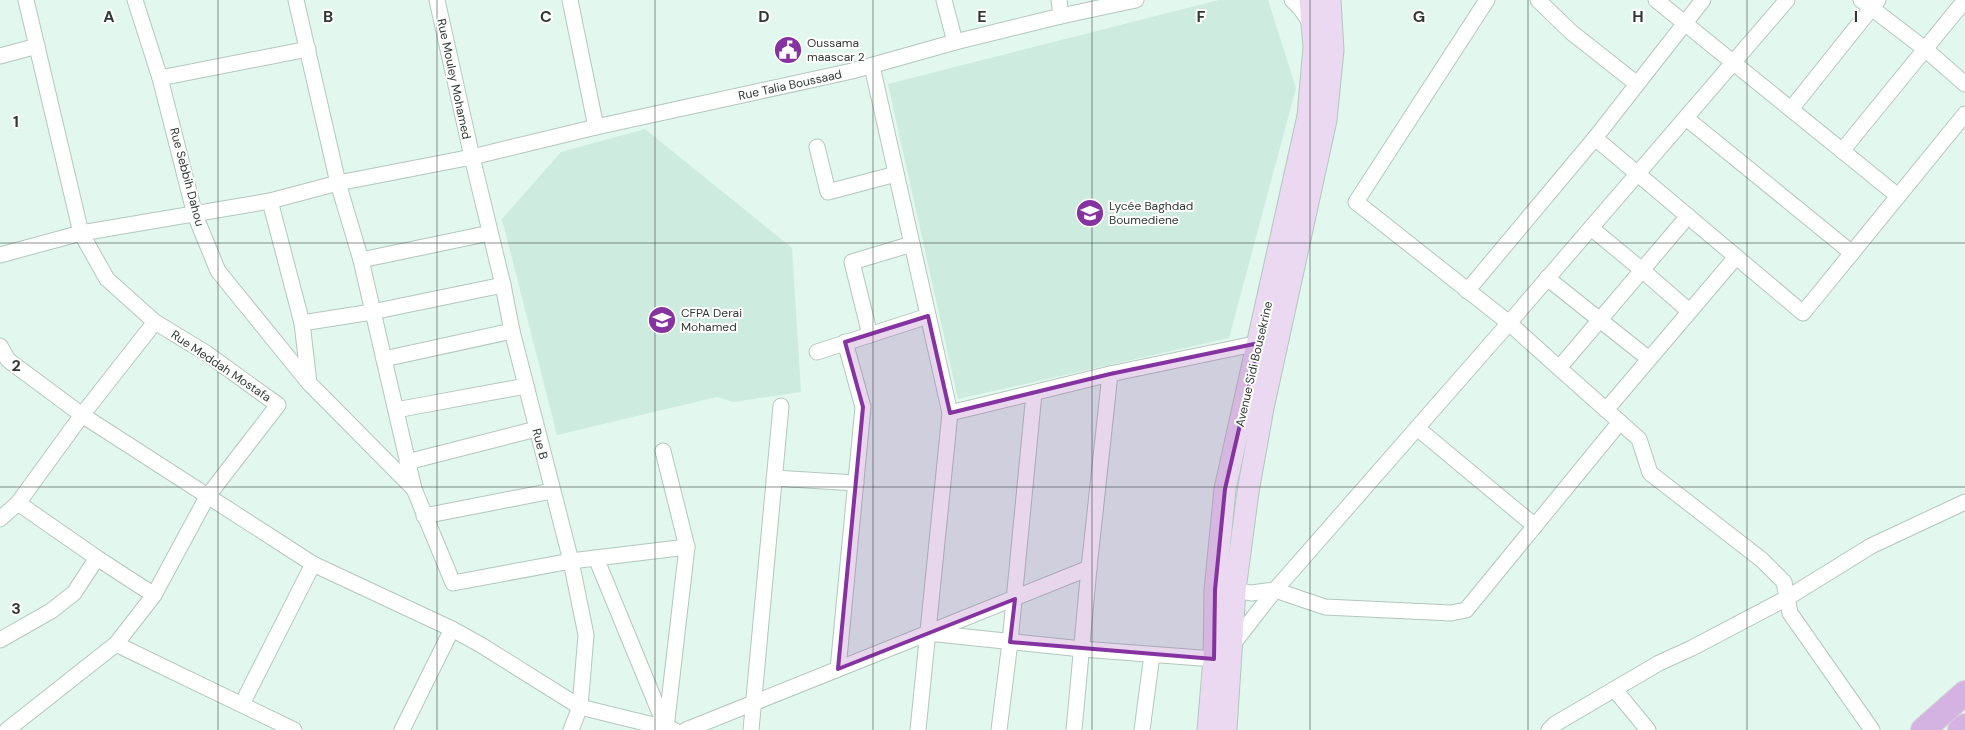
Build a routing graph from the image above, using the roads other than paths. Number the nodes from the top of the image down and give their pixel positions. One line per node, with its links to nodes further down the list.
1 (26, 0): 23 (street, Rue Meddah Mostafa)
2 (135, 0): 29 (street, Rue Sebbih Dahou)
3 (296, 0): 25 (street)
4 (437, 0): 39 (street, Rue Mouley Mohamed)
5 (570, 0): 35 (street)
6 (944, 0): 22 (street)
7 (1058, 0): 19 (street)
8 (1136, 0): 19 (street, Rue Talia Boussaad)
9 (1292, 0): 21 (street)
10 (1310, 0): 21 (main road, Avenue Sidi Bousekrine)
11 (1330, 0): 106 (main road)
12 (1487, 0): 58 (street)
13 (1538, 0): 30 (street)
14 (1656, 0): 20 (street)
15 (1703, 0): 20 (street)
16 (1787, 0): 27 (street)
17 (1965, 0): 24 (street)
18 (1870, 3): 24 (street); 32 (street)
19 (1061, 16): 22 (street, Rue Talia Boussaad)
20 (1685, 24): 27 (street); 30 (street)
21 (1312, 26): 69 (main road, Avenue Sidi Bousekrine)
22 (955, 42): 28 (street, Rue Talia Boussaad)
23 (37, 46): 26 (street); 48 (street, Rue Meddah Mostafa)
24 (1925, 48): 31 (street); 38 (street)
25 (308, 50): 29 (street); 42 (street)
26 (0, 56)
27 (1733, 63): 32 (street); 34 (street)
28 (872, 66): 35 (street, Rue Talia Boussaad); 40 (street)
29 (160, 78): 45 (street, Rue Sebbih Dahou)
30 (1637, 84): 36 (street)
31 (1965, 84)
32 (1790, 109): 38 (street)
33 (1965, 114): 43 (street)
34 (1686, 118): 41 (street); 51 (street)
35 (596, 126): 39 (street, Rue Talia Boussaad)
36 (1595, 138): 41 (street); 58 (street)
37 (817, 147): 40 (street)
38 (1842, 151): 43 (street)
39 (472, 157): 42 (street, Rue Talia Boussaad); 49 (street, Rue B)
40 (896, 174): 50 (street)
41 (1637, 174): 46 (street); 47 (street)
42 (338, 183): 44 (street, Rue Talia Boussaad); 54 (street)
43 (1898, 196): 51 (street)
44 (270, 201): 45 (street, Rue Talia Boussaad); 64 (street)
45 (195, 214): 48 (street, Rue Talia Boussaad); 77 (street, Rue Sebbih Dahou)
46 (1688, 216): 53 (street); 55 (street)
47 (1591, 228): 55 (street); 56 (street)
48 (81, 233): 52 (street, Rue Talia Boussaad); 63 (street, Rue Meddah Mostafa)
49 (490, 233): 54 (street); 57 (street, Rue B)
50 (912, 244): 61 (street); 67 (street)
51 (1852, 253): 53 (street)
52 (0, 255)
53 (1736, 257): 59 (street)
54 (361, 260): 60 (street)
55 (1642, 270): 59 (street); 62 (street)
56 (1547, 278): 62 (street); 65 (street)
57 (503, 285): 60 (street); 66 (street, Rue B)
58 (1467, 291): 65 (street)
59 (1689, 311): 73 (street)
60 (372, 312): 64 (street); 72 (street)
61 (928, 316): 67 (street); 83 (street)
62 (1600, 320): 73 (street); 75 (street)
63 (155, 322): 84 (street); 94 (street, Rue Meddah Mostafa)
64 (302, 323): 77 (street)
65 (1509, 323): 75 (street); 86 (street)
66 (512, 331): 72 (street); 78 (street, Rue B)
67 (870, 335): 68 (street)
68 (845, 342): 71 (street); 91 (street)
69 (1259, 343): 76 (street); 119 (main road, Avenue Sidi Bousekrine)
70 (0, 346): 74 (street)
71 (817, 352)
72 (384, 359): 81 (street)
73 (1649, 359): 82 (street)
74 (4, 365): 84 (street)
75 (1559, 368): 82 (street)
76 (1110, 374): 79 (street); 105 (street)
77 (309, 383): 92 (street, Rue Sebbih Dahou)
78 (526, 386): 81 (street); 87 (street, Rue B)
79 (1034, 393): 83 (street); 110 (street)
80 (781, 406): 90 (street)
81 (396, 410): 89 (street)
82 (1606, 410): 85 (street)
83 (950, 413): 112 (street)
84 (82, 415): 94 (street); 96 (street)
85 (1620, 422): 99 (street); 109 (street)
86 (1417, 428): 99 (street); 107 (street)
87 (536, 429): 89 (street); 93 (street, Rue B)
88 (663, 451): 100 (street)
89 (408, 462): 92 (street)
90 (774, 478): 91 (street); 123 (street)
91 (856, 483): 120 (street)
92 (414, 489): 97 (street)
93 (552, 491): 97 (street); 103 (street, Rue B)
94 (208, 497): 104 (street); 108 (street, Rue Meddah Mostafa)
95 (1965, 502): 109 (street)
96 (18, 503): 98 (street); 101 (street)
97 (424, 516): 103 (street)
98 (0, 519)
99 (1535, 526): 107 (street)
100 (687, 547): 102 (street); 127 (street)
101 (96, 558): 108 (street); 113 (street)
102 (596, 558): 103 (street); 127 (street)
103 (571, 561): 125 (street, Rue B)
104 (313, 564): 111 (street); 124 (street)
105 (1089, 568): 110 (street); 117 (street)
106 (1235, 590): 107 (street); 116 (main road)
107 (1275, 590): 116 (street)
108 (154, 595): 115 (street, Rue Meddah Mostafa)
109 (1787, 598): 121 (street); 142 (street)
110 (1015, 599): 112 (street); 114 (street)
111 (452, 629): 125 (street); 130 (street)
112 (928, 633): 114 (street); 120 (street); 134 (street)
113 (0, 640)
114 (1010, 642): 117 (street); 135 (street)
115 (116, 644): 124 (street); 128 (street, Rue Meddah Mostafa)
116 (1233, 644): 119 (street); 139 (main road)
117 (1082, 649): 118 (street); 136 (street)
118 (1152, 654): 119 (street); 137 (street)
119 (1214, 659): 138 (main road, Avenue Sidi Bousekrine)
120 (838, 669): 123 (street)
121 (1614, 690): 140 (street); 141 (street)
122 (1965, 693): 143 (main road)
123 (753, 703): 132 (street); 133 (street)
124 (242, 704): 129 (street)
125 (580, 707): 127 (street); 131 (street, Rue B)
126 (1965, 726): 144 (main road)
127 (670, 729)
128 (7, 730)
129 (294, 730)
130 (402, 730)
131 (571, 730)
132 (686, 730)
133 (751, 730)
134 (918, 730)
135 (999, 730)
136 (1074, 730)
137 (1142, 730)
138 (1208, 730)
139 (1226, 730)
140 (1549, 730)
141 (1648, 730)
142 (1872, 730)
143 (1923, 730)
144 (1960, 730)

